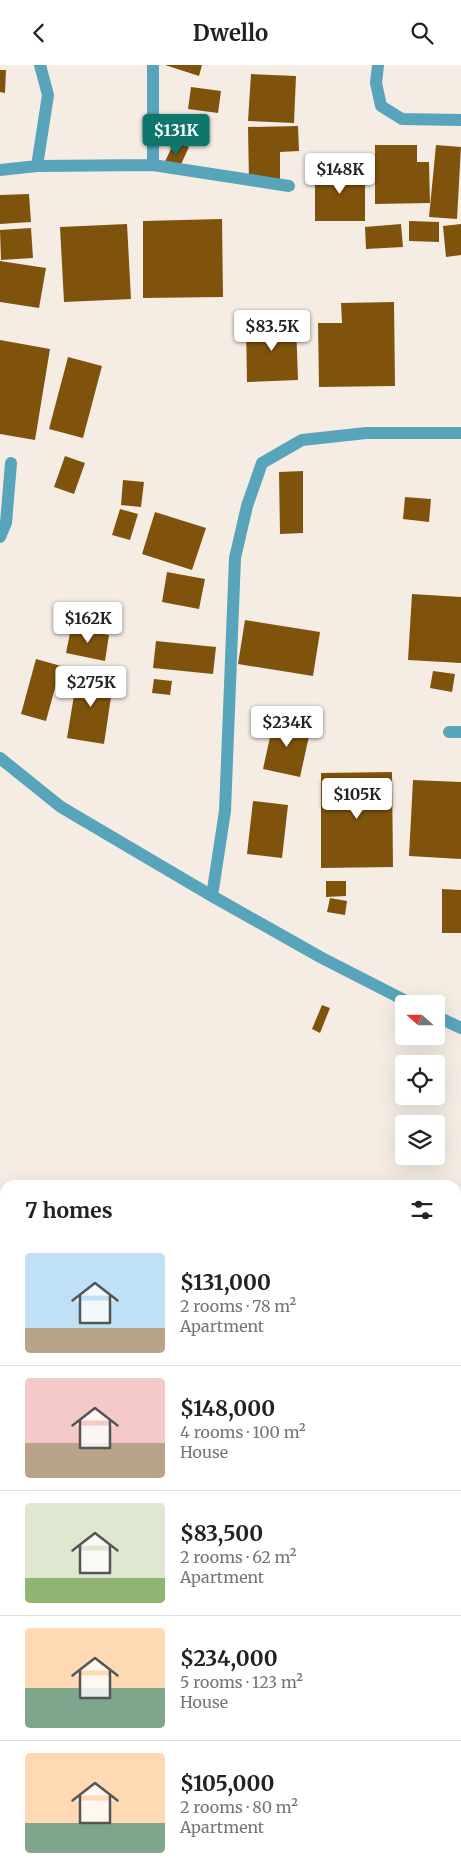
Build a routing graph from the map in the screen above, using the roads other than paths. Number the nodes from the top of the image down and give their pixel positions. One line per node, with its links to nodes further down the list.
1 (40, 65): 6 (street)
2 (153, 65): 5 (street)
3 (378, 65): 4 (street)
4 (461, 120)
5 (153, 165): 6 (street); 8 (street)
6 (37, 166): 7 (street)
7 (0, 170)
8 (289, 187)
9 (461, 433): 13 (street)
10 (11, 463): 11 (street)
11 (0, 537)
12 (0, 758): 13 (street)
13 (212, 896): 14 (street)
14 (395, 995)
15 (445, 1020): 16 (street)
16 (461, 1028)

